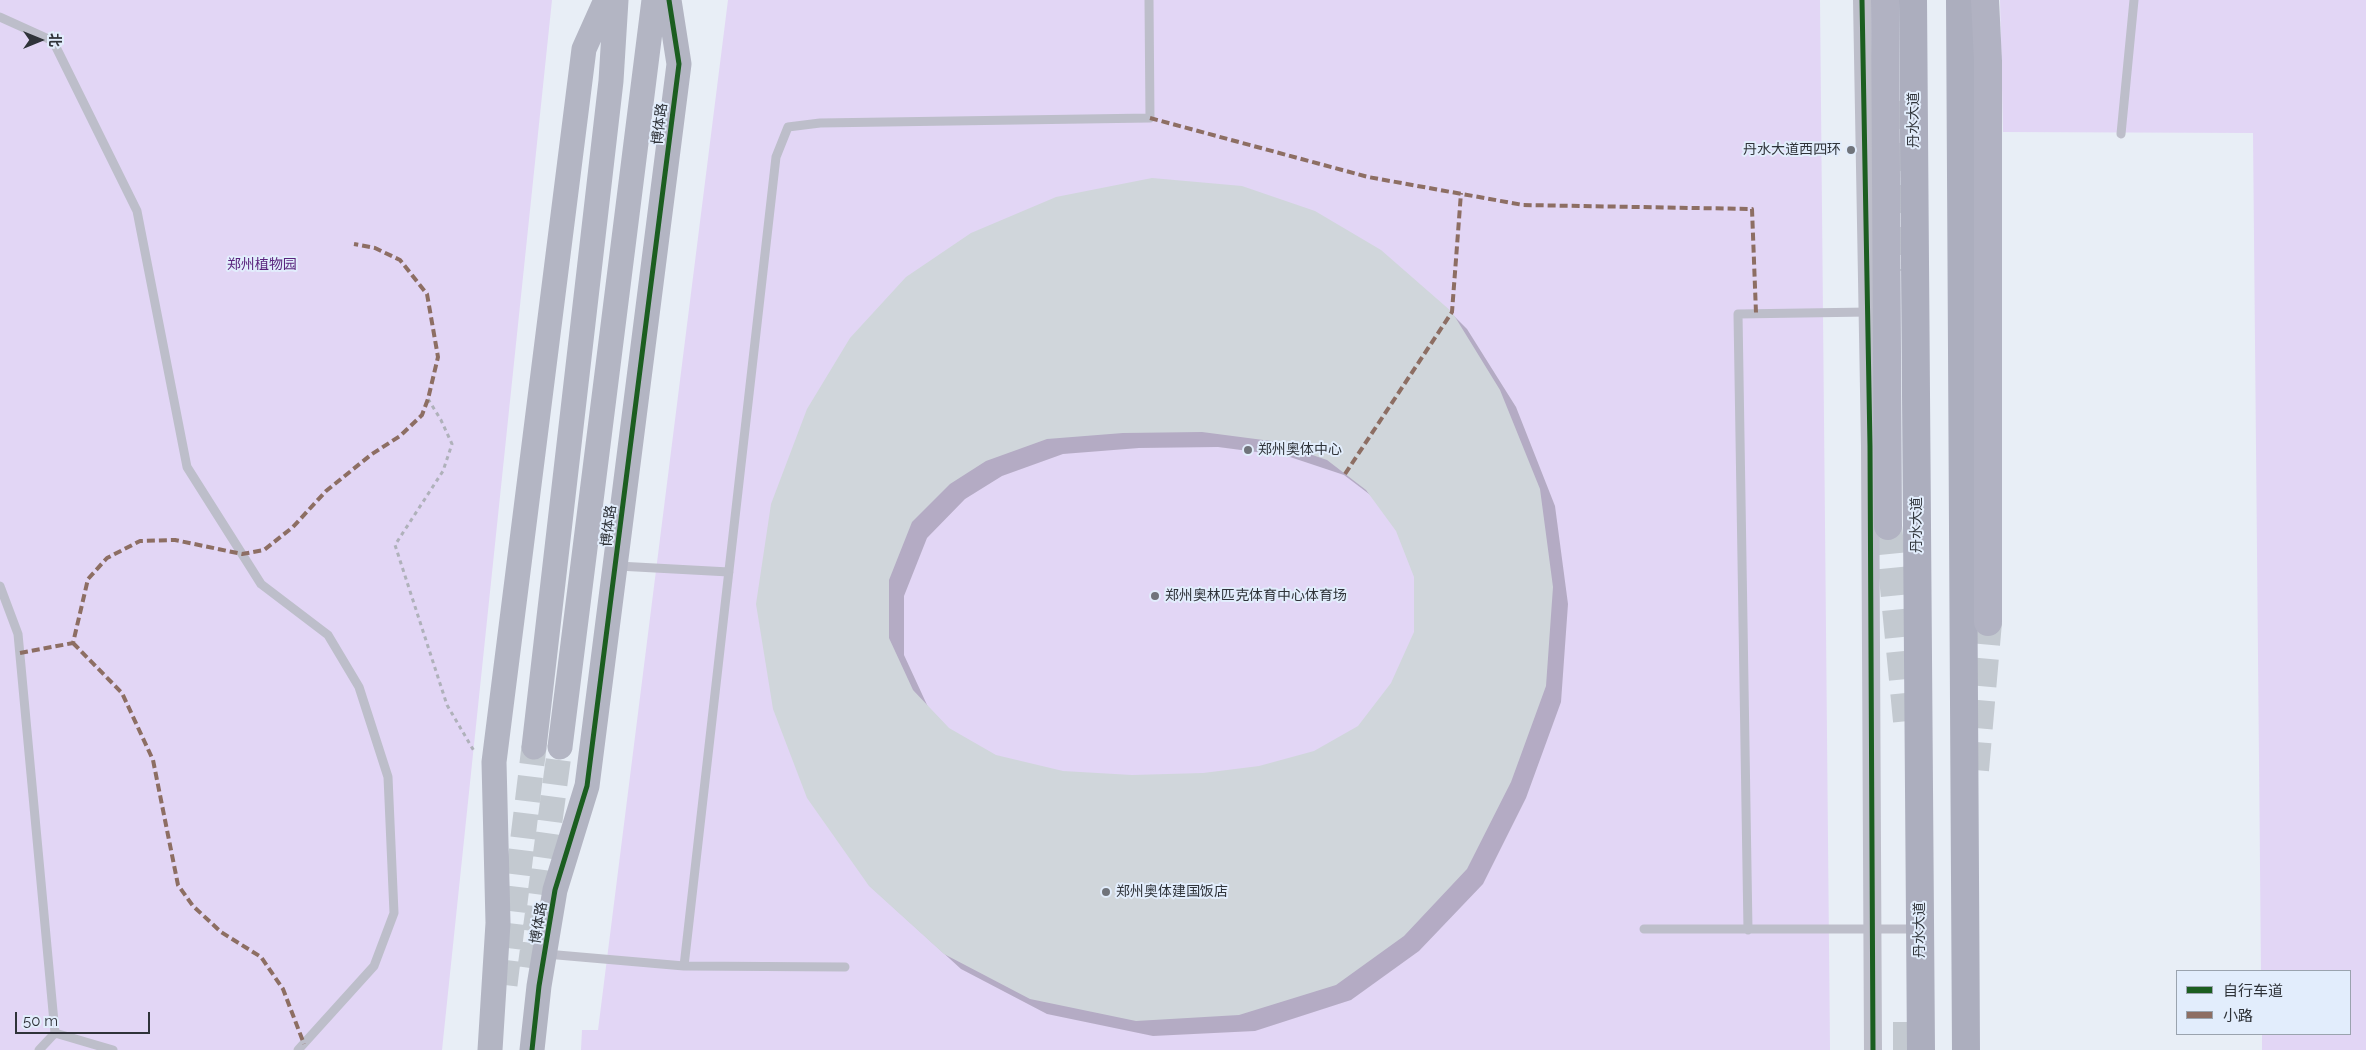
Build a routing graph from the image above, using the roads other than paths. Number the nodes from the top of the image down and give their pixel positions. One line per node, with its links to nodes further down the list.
1 (606, 0): 33 (street)
2 (616, 0): 20 (street)
3 (654, 0): 21 (street)
4 (669, 0): 16 (street, 博体路)
5 (1149, 0): 17 (lane)
6 (1862, 0): 14 (street)
7 (1885, 0): 15 (highway)
8 (1913, 0): 23 (main road, 丹水大道)
9 (1960, 0): 37 (main road)
10 (1986, 0): 19 (highway)
11 (2134, 0): 13 (lane)
12 (0, 16): 32 (lane)
13 (2121, 134)
14 (1868, 312): 24 (lane); 25 (street)
15 (1888, 526)
16 (615, 566): 17 (lane); 26 (street, 博体路)
17 (729, 572): 27 (lane)
18 (0, 586): 29 (lane)
19 (1988, 622)
20 (534, 747)
21 (560, 747)
22 (1644, 929): 24 (lane)
23 (1920, 929): 25 (lane); 36 (main road, 丹水大道)
24 (1748, 930): 25 (lane)
25 (1873, 930): 35 (street)
26 (545, 954): 27 (lane); 34 (street, 博体路)
27 (684, 966): 28 (lane)
28 (845, 967)
29 (55, 1033): 30 (lane); 31 (lane)
30 (39, 1050)
31 (113, 1050)
32 (298, 1050)
33 (490, 1050)
34 (532, 1050)
35 (1874, 1050)
36 (1921, 1050)
37 (1966, 1050)

